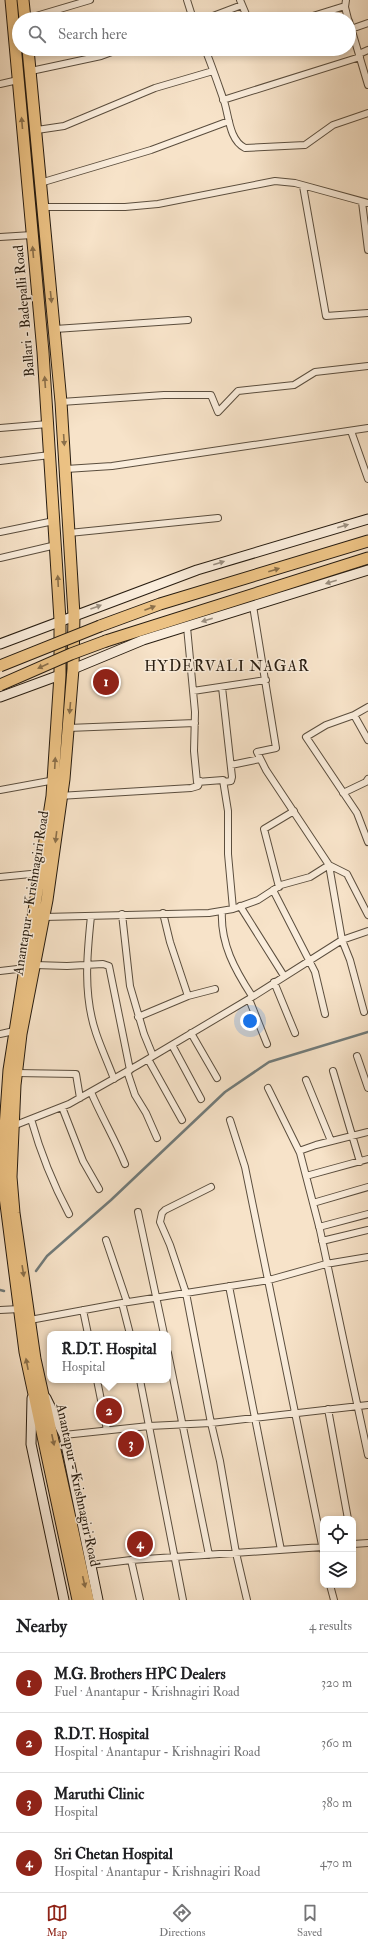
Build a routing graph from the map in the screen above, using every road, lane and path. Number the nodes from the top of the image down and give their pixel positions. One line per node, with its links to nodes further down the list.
1 (11, 0): 7 (highway, Ballari - Badepalli Road)
2 (23, 0): 8 (highway)
3 (90, 0): 9 (street)
4 (186, 0): 10 (street)
5 (241, 3): 11 (street)
6 (346, 3): 12 (street)
7 (12, 12)
8 (25, 12)
9 (50, 12)
10 (190, 12)
11 (221, 12)
12 (322, 12)
13 (368, 23): 14 (street)
14 (356, 27)
15 (356, 45): 17 (street)
16 (368, 50): 17 (street)
17 (359, 55): 22 (street); 28 (street)
18 (16, 56): 26 (highway, Ballari - Badepalli Road)
19 (29, 56): 24 (highway, Ballari - Badepalli Road)
20 (101, 56): 24 (street)
21 (208, 56): 25 (street)
22 (356, 56)
23 (356, 56): 29 (street)
24 (30, 71): 32 (highway, Ballari - Badepalli Road)
25 (213, 71): 29 (street); 32 (street)
26 (18, 80): 27 (street); 37 (highway, Ballari - Badepalli Road, one-way to 26)
27 (0, 84)
28 (368, 85)
29 (223, 100): 31 (street)
30 (368, 113): 31 (street)
31 (229, 121): 33 (street)
32 (37, 130): 33 (highway, Ballari - Badepalli Road)
33 (40, 183): 36 (highway, Ballari - Badepalli Road)
34 (303, 186): 35 (street); 36 (street); 40 (street)
35 (365, 202): 39 (street)
36 (42, 207): 42 (highway, Ballari - Badepalli Road, one-way to 42)
37 (32, 235): 38 (street); 45 (highway, Ballari - Badepalli Road, one-way to 37)
38 (0, 237)
39 (368, 250)
40 (368, 313)
41 (188, 320): 42 (street)
42 (55, 329): 44 (highway, Ballari - Badepalli Road)
43 (368, 366): 44 (street)
44 (61, 407): 45 (highway); 52 (highway, Ballari - Badepalli Road, one-way to 52)
45 (47, 411): 46 (highway, Ballari - Badepalli Road)
46 (48, 424): 47 (street); 50 (highway, Ballari - Badepalli Road)
47 (0, 428)
48 (368, 428): 49 (street)
49 (351, 431): 52 (street); 53 (street)
50 (50, 455): 51 (street); 56 (highway, Ballari - Badepalli Road)
51 (0, 461)
52 (66, 469): 58 (highway, Ballari - Badepalli Road)
53 (368, 479)
54 (218, 518): 58 (street)
55 (368, 519): 65 (street, one-way to 55)
56 (54, 521): 57 (street); 60 (highway, Ballari - Badepalli Road)
57 (0, 532)
58 (69, 533): 65 (highway, Ballari - Badepalli Road)
59 (368, 541): 69 (highway, one-way to 59, bridge)
60 (56, 545): 61 (street); 66 (highway, Ballari - Badepalli Road, one-way to 60)
61 (0, 558)
62 (368, 558): 73 (highway, one-way to 73, bridge)
63 (368, 570): 64 (street, one-way to 64)
64 (253, 606): 67 (street, one-way to 67); 72 (street)
65 (74, 615): 66 (street); 70 (highway, Anantapur - Krishnagiri Road)
66 (60, 620): 68 (street); 71 (highway, Anantapur - Krishnagiri Road)
67 (186, 627): 70 (street); 75 (street)
68 (0, 644)
69 (0, 666)
70 (73, 669): 71 (highway); 80 (highway, Anantapur - Krishnagiri Road, one-way to 80)
71 (60, 674): 76 (street); 84 (highway, Anantapur - Krishnagiri Road, one-way to 71)
72 (266, 680): 74 (street); 82 (street)
73 (0, 685)
74 (222, 687): 75 (street); 83 (street)
75 (193, 691): 79 (street)
76 (0, 697)
77 (368, 707): 78 (street)
78 (354, 715): 81 (street); 89 (street)
79 (195, 723): 80 (street); 86 (street)
80 (68, 728): 84 (highway, Anantapur - Krishnagiri Road)
81 (368, 740)
82 (260, 759): 83 (street); 91 (street)
83 (231, 765): 87 (street)
84 (59, 779): 88 (street); 90 (highway, Anantapur - Krishnagiri Road)
85 (368, 779): 89 (street)
86 (200, 782): 87 (street); 90 (street)
87 (224, 782): 99 (street)
88 (0, 790)
89 (343, 793): 92 (street)
90 (57, 796): 94 (highway, Anantapur - Krishnagiri Road); 105 (highway, Anantapur - Krishnagiri Road, one-way to 105)
91 (294, 811): 93 (street); 96 (street)
92 (368, 842)
93 (329, 865): 96 (street); 103 (street); 107 (street)
94 (41, 873): 95 (street); 110 (highway, Anantapur - Krishnagiri Road)
95 (0, 877)
96 (279, 886): 97 (street)
97 (273, 890): 98 (street); 108 (street)
98 (240, 906): 99 (street); 112 (street)
99 (233, 909): 100 (street)
100 (222, 911): 101 (street); 116 (street)
101 (163, 913): 102 (street); 115 (street)
102 (122, 914): 104 (street); 119 (street)
103 (368, 915)
104 (91, 916): 105 (street); 109 (street)
105 (44, 917): 110 (highway, Anantapur - Krishnagiri Road)
106 (368, 931): 107 (street)
107 (342, 940): 108 (street); 117 (street)
108 (308, 960): 112 (street); 118 (street)
109 (86, 965): 110 (street); 128 (street); 132 (street)
110 (32, 967): 111 (street); 120 (highway, Anantapur - Krishnagiri Road); 130 (highway, Anantapur - Krishnagiri Road)
111 (0, 971)
112 (284, 976): 113 (street)
113 (274, 982): 116 (street); 122 (street)
114 (215, 989): 115 (street)
115 (188, 996): 119 (street)
116 (250, 998): 121 (street); 124 (street)
117 (364, 1012)
118 (325, 1014)
119 (138, 1018): 127 (street)
120 (14, 1031): 123 (street); 149 (highway, Anantapur - Krishnagiri Road)
121 (191, 1033): 125 (street); 131 (street)
122 (295, 1033)
123 (0, 1034)
124 (267, 1044)
125 (172, 1045): 127 (street); 138 (street)
126 (357, 1056): 135 (street)
127 (151, 1058): 128 (street); 141 (street)
128 (129, 1070): 132 (street); 146 (street)
129 (333, 1070): 145 (street)
130 (16, 1073): 137 (street); 143 (highway, Anantapur - Krishnagiri Road)
131 (217, 1078)
132 (114, 1079): 136 (street)
133 (306, 1080): 147 (street)
134 (268, 1088): 148 (street)
135 (368, 1088)
136 (91, 1092): 137 (street); 152 (street)
137 (80, 1098): 139 (street)
138 (202, 1099)
139 (62, 1106): 140 (street); 156 (street)
140 (31, 1118): 143 (street); 160 (street)
141 (182, 1120)
142 (230, 1120): 170 (street)
143 (13, 1126): 159 (highway, Anantapur - Krishnagiri Road)
144 (368, 1132): 145 (street)
145 (353, 1136): 147 (street); 151 (street)
146 (158, 1138)
147 (331, 1141): 148 (street)
148 (299, 1151): 153 (street)
149 (1, 1156): 159 (highway, Anantapur - Krishnagiri Road)
150 (368, 1159): 151 (street)
151 (360, 1162): 153 (street)
152 (125, 1164)
153 (306, 1176): 157 (street)
154 (368, 1187): 157 (street)
155 (210, 1188): 172 (street)
156 (99, 1189)
157 (313, 1203): 162 (street)
158 (138, 1212): 173 (street)
159 (6, 1213): 164 (highway, Anantapur - Krishnagiri Road); 167 (highway, Anantapur - Krishnagiri Road)
160 (69, 1214)
161 (368, 1214): 162 (street)
162 (319, 1227): 166 (street)
163 (368, 1230): 166 (street)
164 (4, 1231): 167 (highway); 175 (highway, Anantapur - Krishnagiri Road)
165 (106, 1240): 174 (street)
166 (322, 1241): 169 (street)
167 (18, 1242): 178 (highway, Anantapur - Krishnagiri Road, one-way to 178)
168 (368, 1257): 169 (street)
169 (326, 1264): 170 (street); 187 (street)
170 (269, 1280): 171 (street); 189 (street)
171 (229, 1286): 172 (street); 190 (street)
172 (186, 1293): 173 (street); 191 (street)
173 (157, 1297): 174 (street); 181 (street)
174 (124, 1302): 177 (street); 180 (street)
175 (20, 1309): 176 (street); 185 (highway, Anantapur - Krishnagiri Road, one-way to 175)
176 (0, 1310)
177 (83, 1310): 178 (street); 179 (street)
178 (30, 1320): 185 (highway, Anantapur - Krishnagiri Road)
179 (87, 1331)
180 (129, 1331)
181 (163, 1331)
182 (171, 1368): 192 (street)
183 (98, 1383): 194 (street)
184 (141, 1383): 193 (street)
185 (37, 1388): 195 (street); 199 (highway, Anantapur - Krishnagiri Road); 210 (street)
186 (368, 1405): 187 (street)
187 (359, 1406): 188 (street); 196 (street)
188 (328, 1409): 189 (street); 197 (street)
189 (294, 1413): 190 (street); 198 (street)
190 (254, 1418): 191 (street); 203 (street)
191 (211, 1423): 192 (street); 204 (street)
192 (182, 1425): 193 (street); 205 (street)
193 (149, 1426): 194 (street); 206 (street)
194 (107, 1430): 195 (street)
195 (64, 1435): 208 (street)
196 (368, 1455)
197 (347, 1516)
198 (320, 1534)
199 (69, 1538): 211 (highway); 212 (highway, Anantapur - Krishnagiri Road, one-way to 212)
200 (368, 1543): 201 (street)
201 (356, 1544)
202 (320, 1548): 203 (street)
203 (281, 1550): 204 (street)
204 (236, 1554): 205 (street); 216 (street)
205 (210, 1555): 206 (street)
206 (174, 1558): 207 (street); 215 (street)
207 (131, 1560): 208 (street); 214 (street)
208 (90, 1565): 213 (street)
209 (331, 1588): 217 (street)
210 (64, 1600)
211 (78, 1600)
212 (88, 1600)
213 (98, 1600)
214 (140, 1600)
215 (183, 1600)
216 (247, 1600)
217 (334, 1600)

